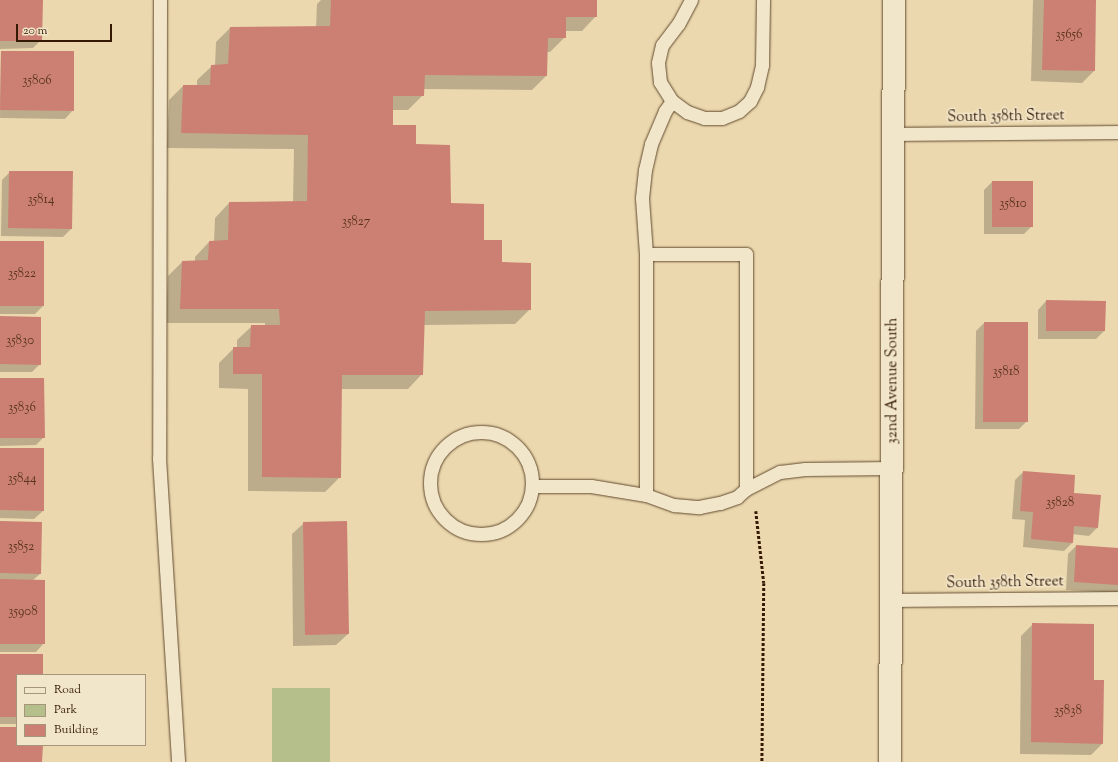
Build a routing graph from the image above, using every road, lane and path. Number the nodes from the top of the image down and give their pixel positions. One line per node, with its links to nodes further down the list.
1 (160, 0): 15 (lane)
2 (691, 0): 5 (lane)
3 (763, 0): 5 (lane)
4 (894, 0): 7 (street, 32nd Avenue South)
5 (672, 101): 8 (lane)
6 (1118, 132): 7 (lane, South 358th Street)
7 (894, 134): 9 (street, 32nd Avenue South)
8 (646, 254): 11 (lane); 12 (lane)
9 (892, 468): 11 (lane); 14 (street, 32nd Avenue South)
10 (532, 486): 10 (lane); 12 (lane)
11 (750, 487): 12 (lane); 16 (path)
12 (646, 495)
13 (1118, 598): 14 (lane, South 358th Street)
14 (892, 600): 17 (street, 32nd Avenue South)
15 (178, 762)
16 (762, 762)
17 (890, 762)

